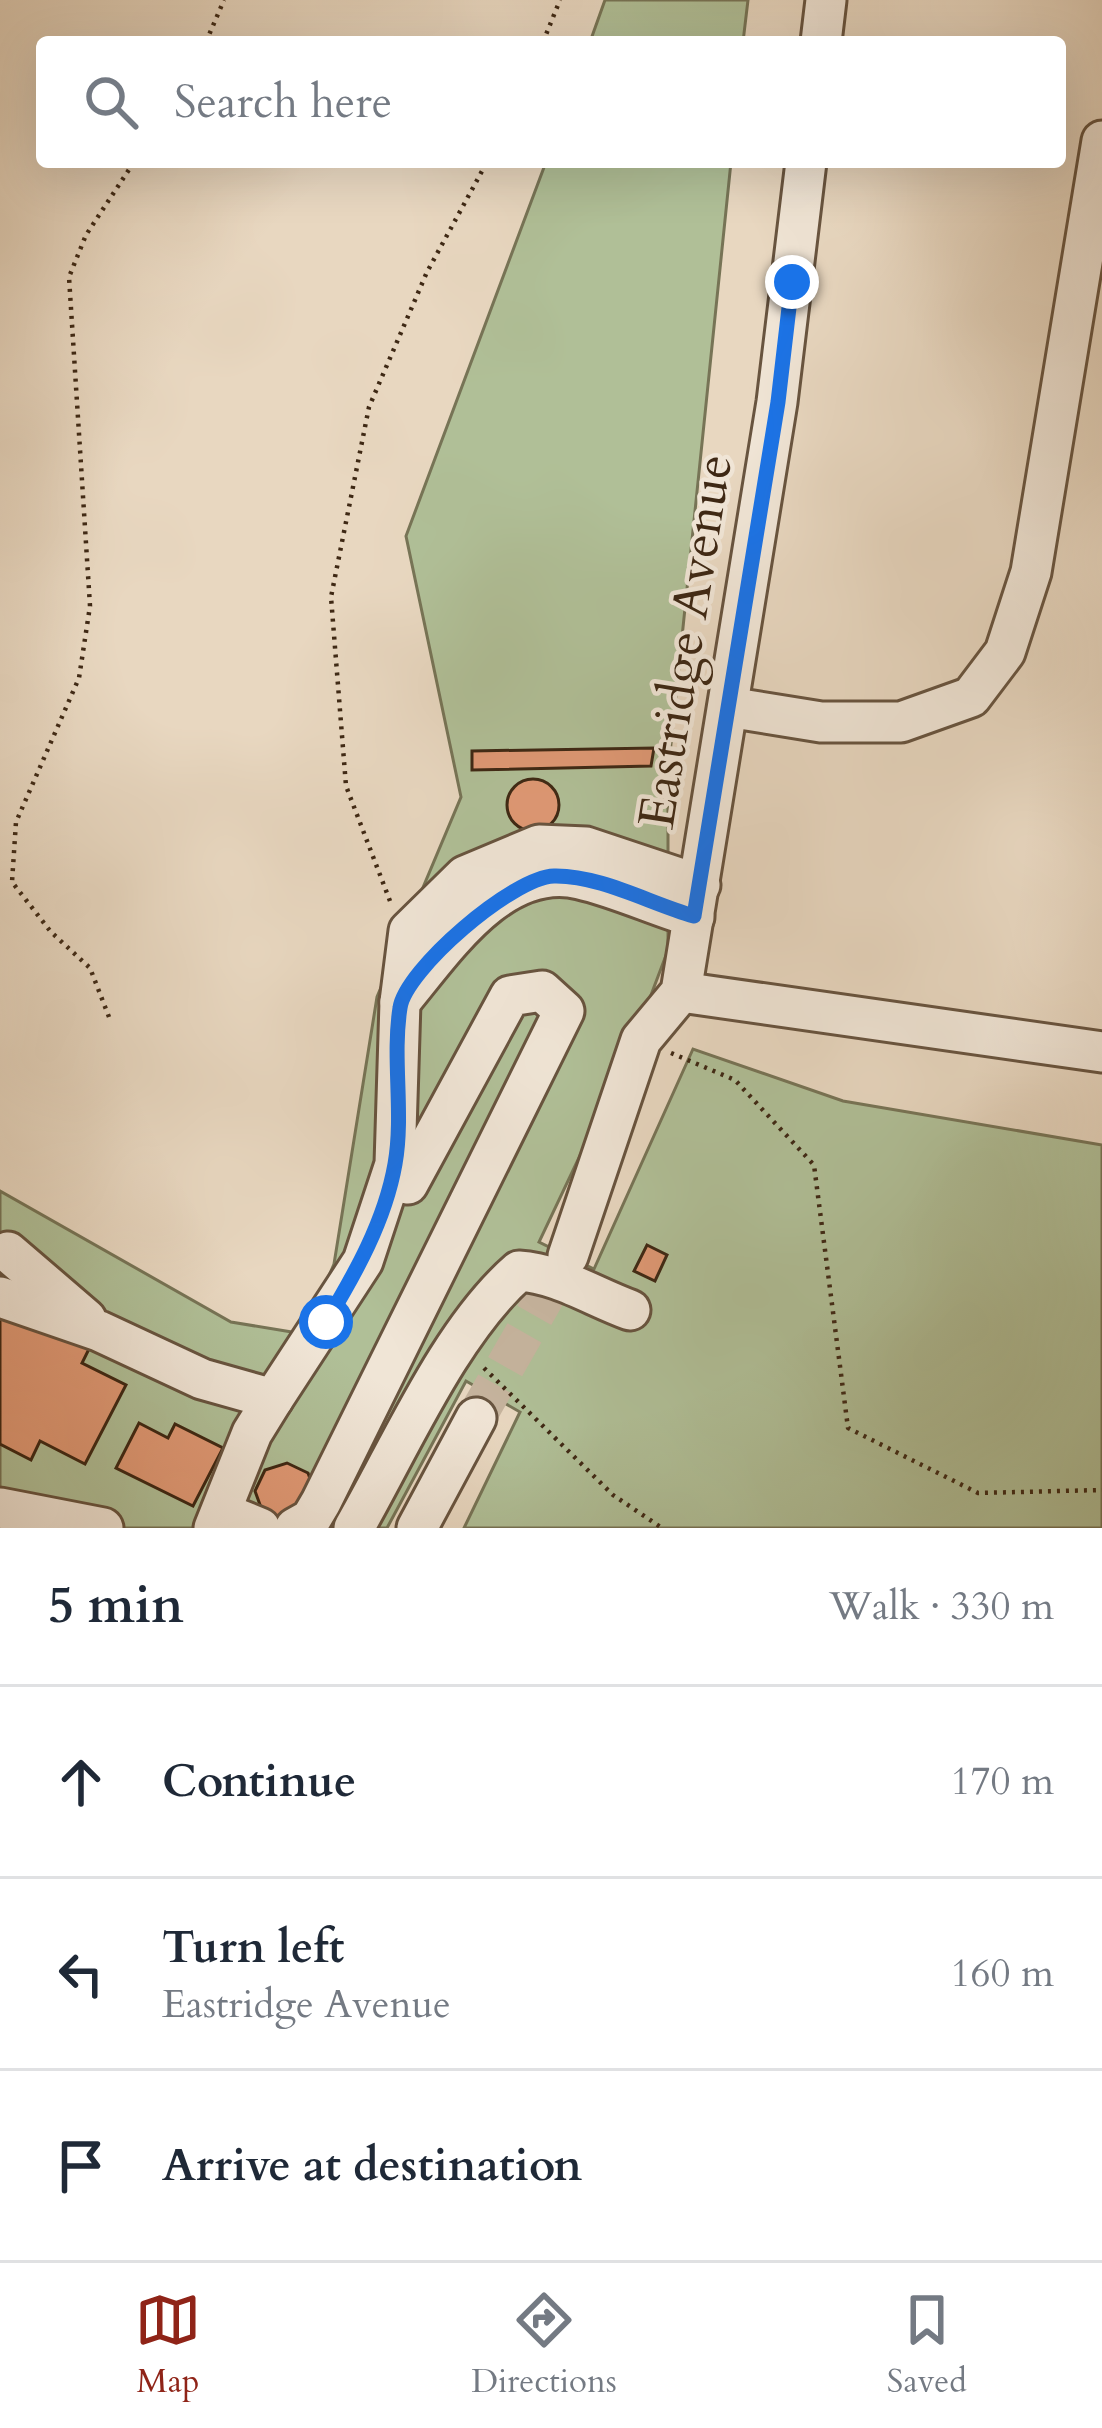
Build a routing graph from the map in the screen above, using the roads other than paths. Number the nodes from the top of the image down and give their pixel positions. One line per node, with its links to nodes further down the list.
1 (826, 0): 2 (street)
2 (821, 36)
3 (1102, 141): 5 (street)
4 (805, 168): 5 (street, Eastridge Avenue)
5 (728, 707): 6 (street, Eastridge Avenue)
6 (697, 900): 7 (street, Eastridge Avenue); 8 (street); 8 (street)
7 (681, 992): 9 (street); 13 (street)
8 (400, 1002): 10 (street)
9 (1102, 1052)
10 (401, 1174): 11 (street); 11 (street); 17 (street)
11 (450, 1243): 23 (street)
12 (8, 1252): 16 (street)
13 (568, 1256)
14 (0, 1297): 16 (street)
15 (630, 1310): 24 (street)
16 (99, 1330): 17 (street)
17 (273, 1399): 20 (street)
18 (476, 1418): 25 (street)
19 (0, 1508): 21 (street)
20 (218, 1521): 22 (street)
21 (103, 1528)
22 (260, 1528)
23 (295, 1528)
24 (354, 1528)
25 (417, 1528)

